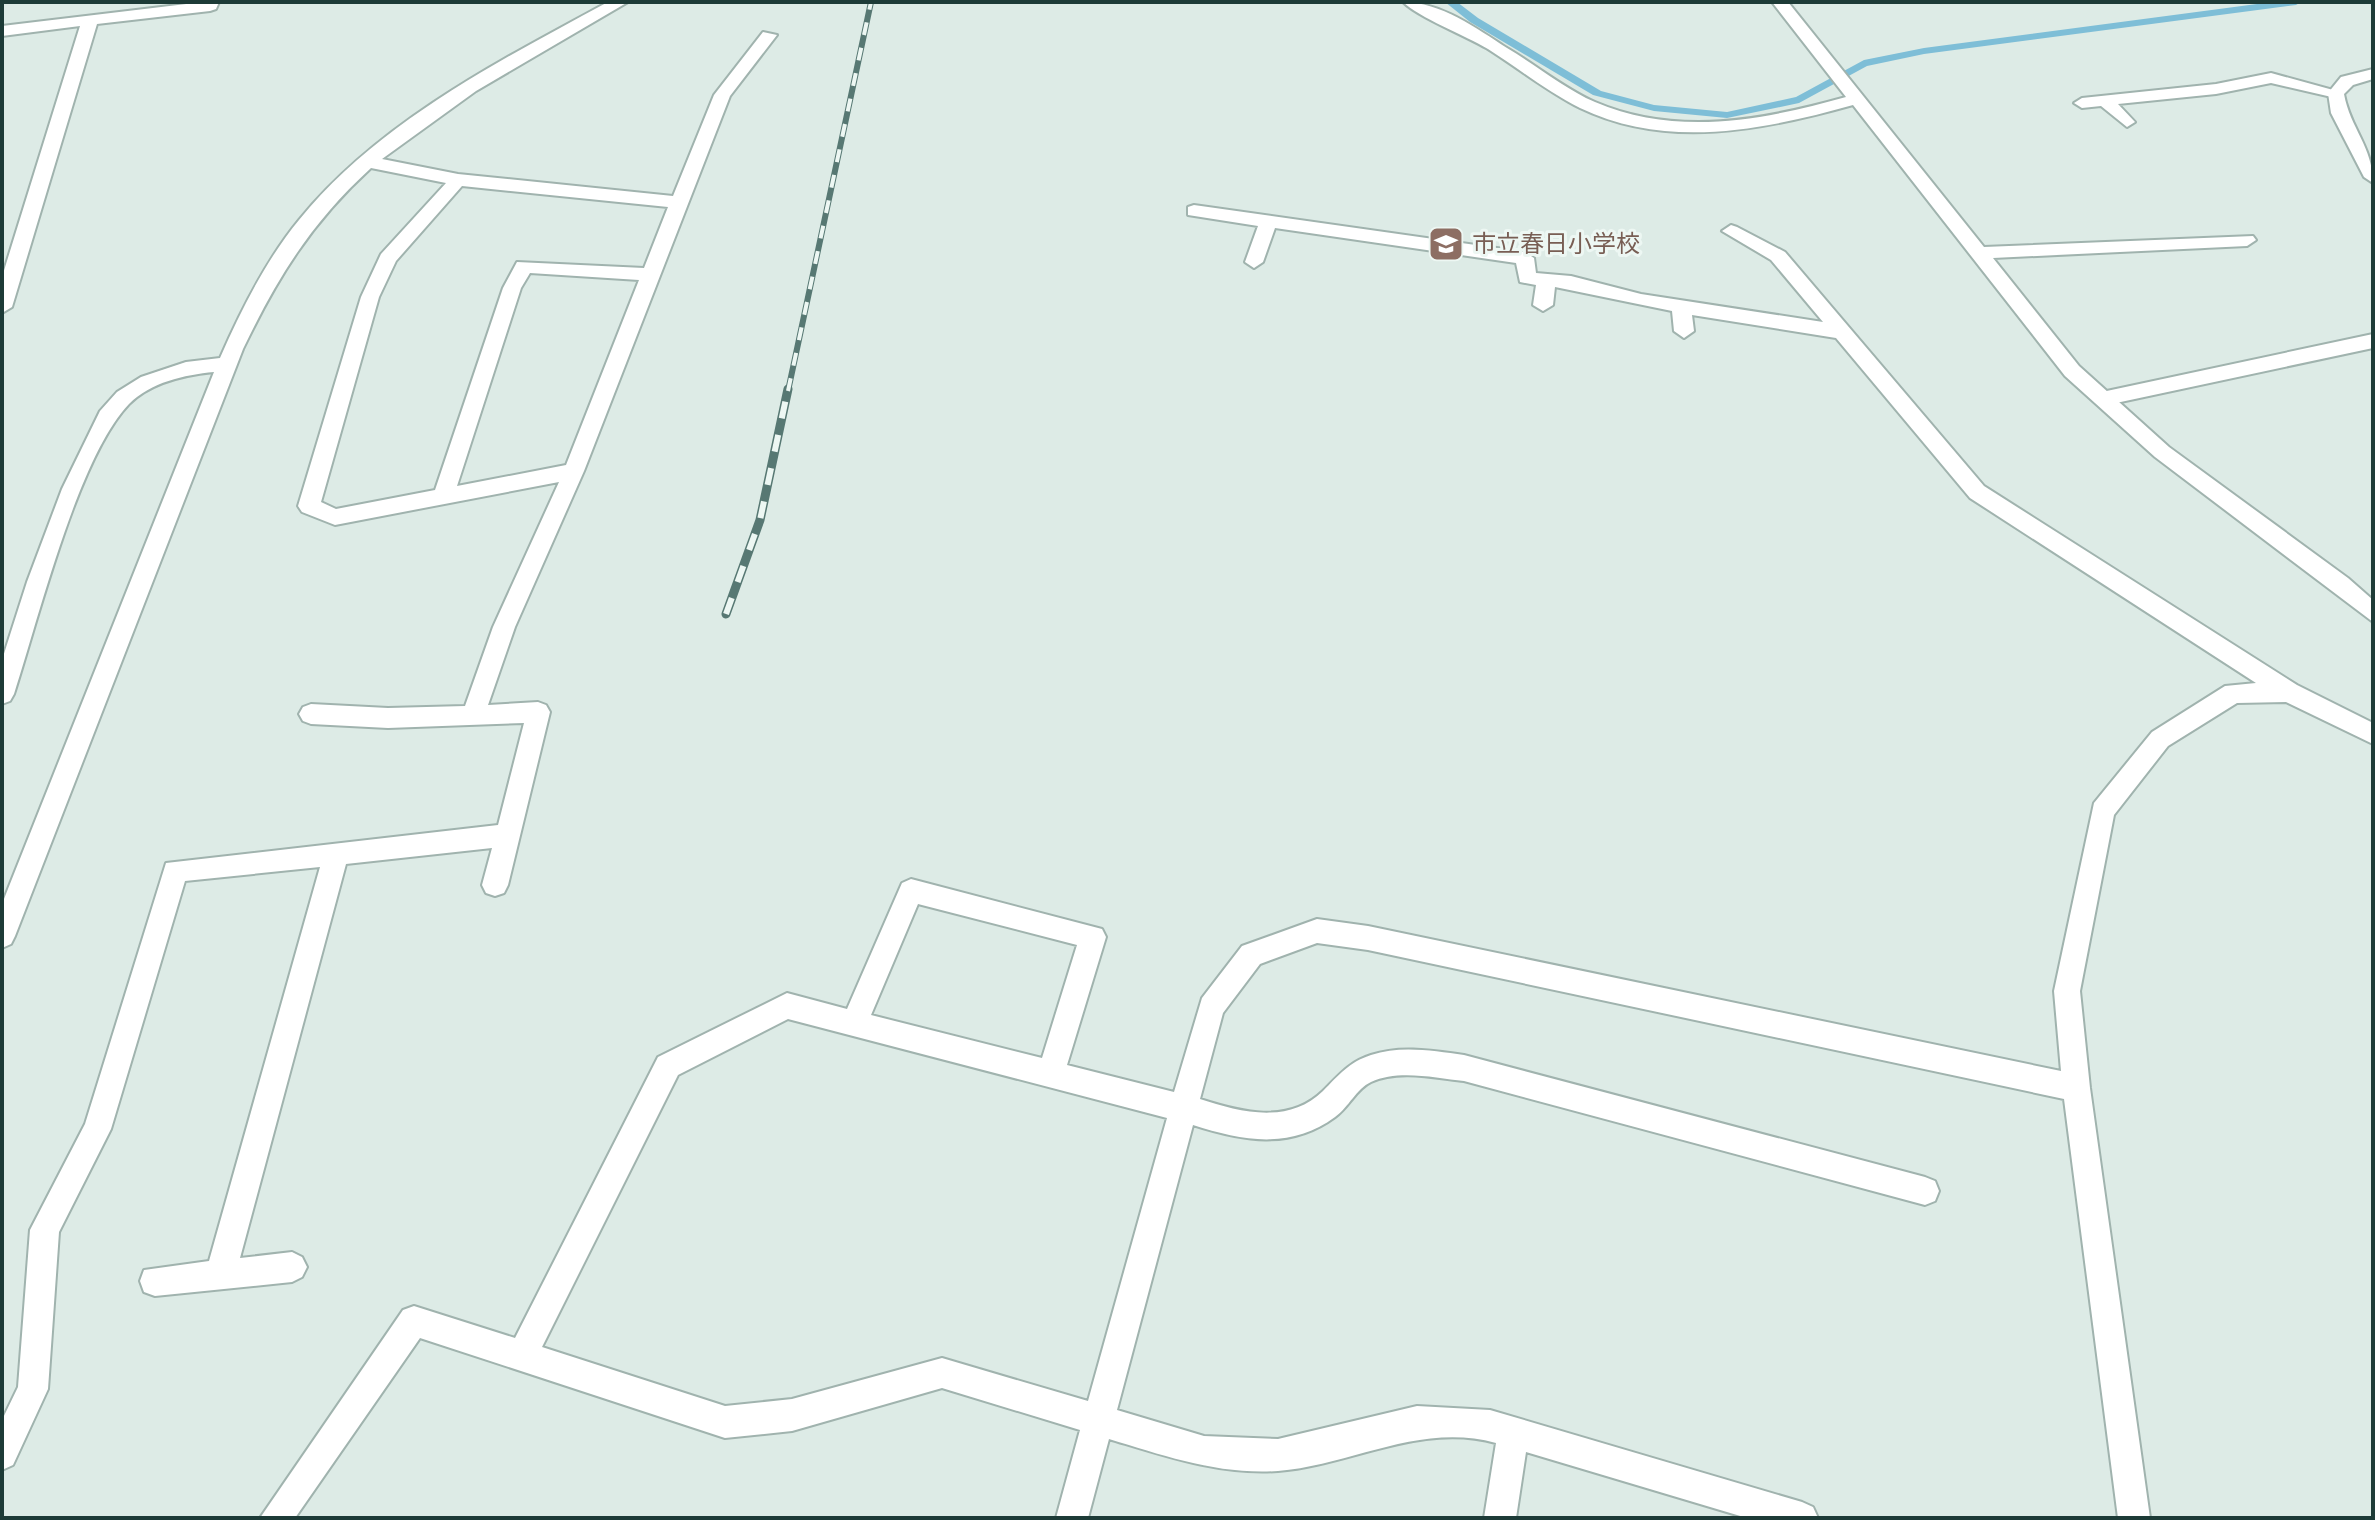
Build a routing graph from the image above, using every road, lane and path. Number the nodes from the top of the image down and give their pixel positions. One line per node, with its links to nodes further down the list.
1 (211, 2): 5 (street)
2 (620, 2): 14 (street)
3 (1411, 2): 10 (street)
4 (1780, 2): 10 (street)
5 (90, 20): 6 (street); 28 (street)
6 (2, 31)
7 (769, 35): 17 (street)
8 (2373, 74): 9 (street)
9 (2336, 93): 11 (street); 15 (street)
10 (1854, 96): 22 (street)
11 (2105, 101): 12 (street); 13 (street)
12 (2082, 103)
13 (2127, 122)
14 (371, 162): 16 (street); 32 (street)
15 (2373, 177)
16 (458, 180): 17 (street); 35 (street)
17 (679, 202): 24 (street)
18 (1194, 211): 19 (street)
19 (1269, 221): 23 (street); 25 (street)
20 (1731, 231): 30 (street)
21 (2247, 240): 22 (street)
22 (1979, 253): 33 (street)
23 (1254, 262)
24 (651, 275): 34 (street); 35 (street)
25 (1546, 280): 26 (street); 27 (street)
26 (1543, 305)
27 (1681, 306): 29 (street); 30 (street)
28 (2, 307)
29 (1684, 331)
30 (1842, 332): 37 (street)
31 (2373, 341): 33 (street)
32 (227, 364): 38 (street); 45 (street)
33 (2102, 399): 36 (street)
34 (574, 471): 35 (street); 40 (street)
35 (443, 496)
36 (2373, 613)
37 (2289, 692): 41 (street); 48 (street)
38 (2, 694)
39 (311, 714): 40 (street)
40 (473, 716): 42 (street)
41 (2373, 734)
42 (508, 835): 43 (street); 44 (street)
43 (336, 853): 52 (street); 57 (street)
44 (495, 885)
45 (2, 936)
46 (854, 1023): 47 (street); 47 (street); 54 (street)
47 (1051, 1073): 49 (street)
48 (2076, 1088): 49 (street); 62 (street)
49 (1183, 1108): 50 (street); 55 (street)
50 (1925, 1191)
51 (292, 1267): 52 (street)
52 (221, 1272): 53 (street)
53 (155, 1281)
54 (522, 1356): 55 (street); 58 (street)
55 (1098, 1420): 56 (street); 59 (street)
56 (1513, 1433): 60 (street); 61 (street)
57 (2, 1454)
58 (276, 1518)
59 (1072, 1518)
60 (1500, 1518)
61 (1802, 1518)
62 (2134, 1518)

